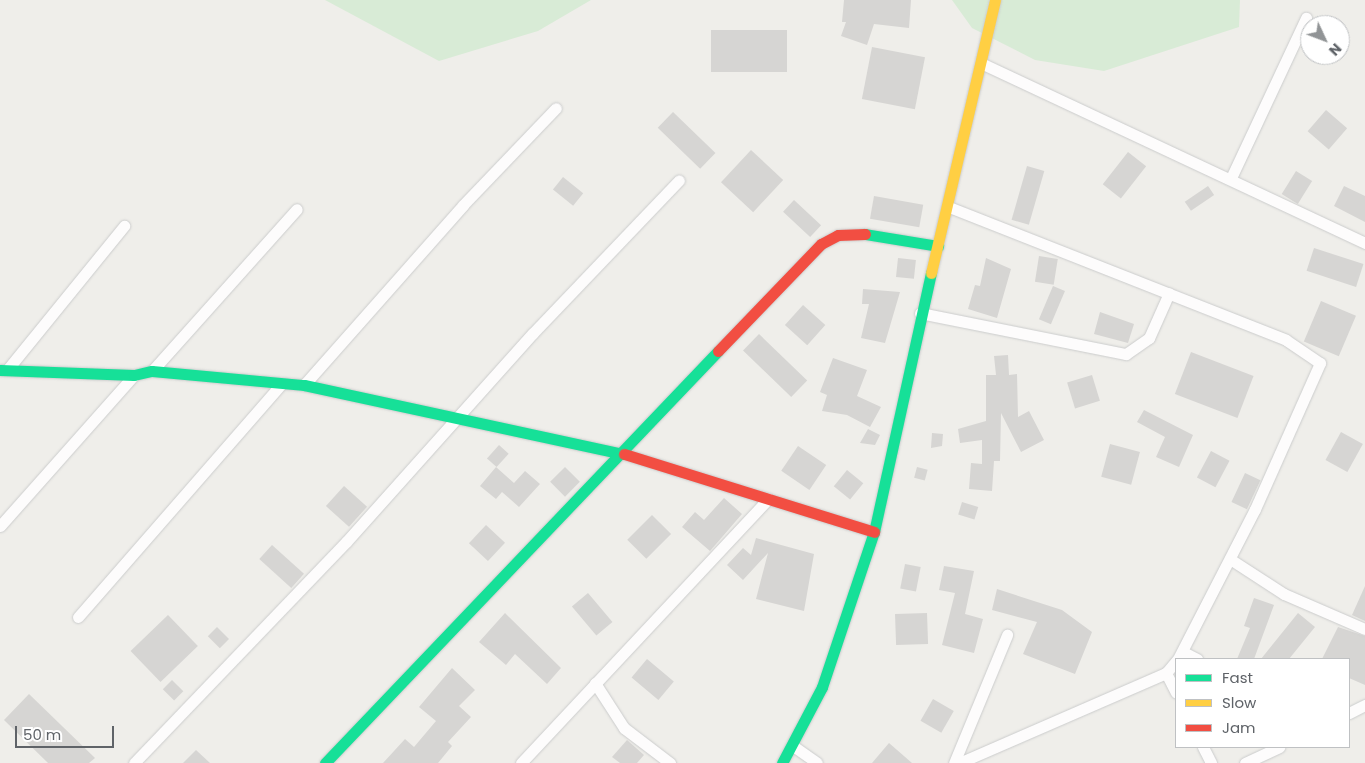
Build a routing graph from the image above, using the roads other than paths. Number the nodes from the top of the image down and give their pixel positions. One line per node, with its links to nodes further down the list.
1 (995, 0): 3 (street)
2 (1300, 31): 5 (street)
3 (983, 64): 5 (street); 7 (street)
4 (556, 108): 18 (street)
5 (1231, 178): 10 (street)
6 (679, 180): 19 (street)
7 (949, 207): 11 (street); 12 (street)
8 (297, 209): 15 (street)
9 (124, 226): 14 (street)
10 (1365, 243)
11 (938, 246): 13 (street); 20 (street)
12 (1169, 293): 13 (street); 24 (street)
13 (920, 313): 23 (street)
14 (3, 370): 16 (street)
15 (152, 371): 16 (street); 17 (street)
16 (134, 375): 22 (street)
17 (281, 384): 18 (street); 25 (street)
18 (304, 384): 19 (street)
19 (458, 417): 20 (street); 39 (street)
20 (622, 453): 21 (street); 40 (street)
21 (768, 499): 23 (street); 31 (street)
22 (0, 526)
23 (874, 532): 35 (street)
24 (1230, 559): 26 (street); 28 (street)
25 (78, 618)
26 (1365, 629)
27 (1007, 636): 44 (street)
28 (1179, 658)
29 (1175, 663): 30 (street)
30 (1166, 673): 32 (street); 45 (street)
31 (595, 683): 38 (street); 41 (street)
32 (1175, 691)
33 (1365, 705): 34 (street)
34 (1350, 712)
35 (793, 746): 42 (street); 43 (street)
36 (1204, 748): 46 (street)
37 (1278, 748): 47 (street)
38 (663, 761)
39 (134, 763)
40 (325, 763)
41 (521, 763)
42 (782, 763)
43 (818, 763)
44 (954, 763)
45 (959, 763)
46 (1211, 763)
47 (1245, 763)

